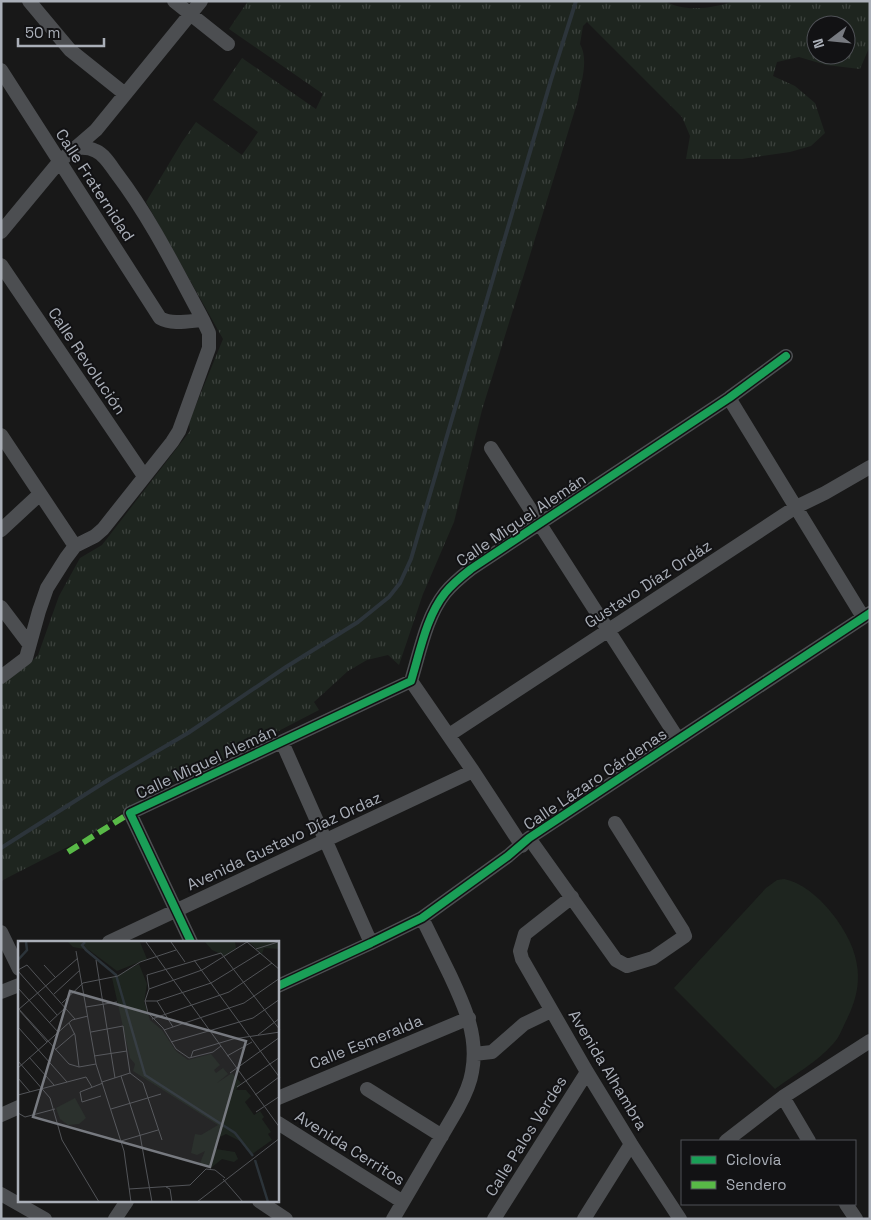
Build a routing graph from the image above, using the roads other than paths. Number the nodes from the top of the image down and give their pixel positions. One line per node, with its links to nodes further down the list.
1 (29, 1): 7 (street)
2 (174, 1): 4 (street)
3 (201, 1): 4 (street)
4 (191, 15): 5 (street); 7 (street)
5 (228, 44)
6 (1, 70): 9 (street, Calle Fraternidad)
7 (126, 94): 8 (street)
8 (73, 149): 9 (street); 12 (street)
9 (59, 162): 10 (street); 12 (street, Calle Fraternidad)
10 (1, 232)
11 (1, 265): 18 (street, Calle Revolución)
12 (203, 320): 18 (street)
13 (786, 356): 14 (street, Calle Miguel Alemán)
14 (729, 398): 20 (street); 21 (street, Calle Miguel Alemán)
15 (1, 435): 19 (street)
16 (491, 448): 21 (street)
17 (870, 467): 20 (street, Gustavo Díaz Ordáz)
18 (144, 476): 23 (street)
19 (40, 494): 22 (street); 23 (street)
20 (796, 507): 25 (street); 26 (street, Gustavo Díaz Ordáz)
21 (539, 523): 26 (street); 29 (street, Calle Miguel Alemán)
22 (1, 530)
23 (75, 546): 27 (street)
24 (1, 607): 27 (street)
25 (867, 615): 31 (street, Calle Lázaro Cárdenas)
26 (608, 630): 30 (street, Gustavo Díaz Ordáz); 31 (street)
27 (29, 644): 28 (street)
28 (1, 677)
29 (411, 681): 30 (street); 32 (street, Calle Miguel Alemán)
30 (449, 735): 33 (street)
31 (678, 740): 36 (street, Calle Lázaro Cárdenas)
32 (282, 742): 35 (street); 38 (street, Calle Miguel Alemán)
33 (473, 771): 35 (street, Avenida Gustavo Díaz Ordaz); 36 (street)
34 (615, 823): 37 (street)
35 (326, 841): 38 (street, Avenida Gustavo Díaz Ordaz); 43 (street)
36 (525, 842): 37 (street); 39 (street, Calle Lázaro Cárdenas)
37 (572, 897): 48 (street, Avenida Alhambra)
38 (176, 911): 41 (street, Avenida Gustavo Díaz Ordaz); 42 (street)
39 (422, 918): 43 (street, Calle Lázaro Cárdenas); 49 (street)
40 (1, 932): 44 (street)
41 (111, 941)
42 (191, 941)
43 (371, 943): 46 (street, Calle Lázaro Cárdenas)
44 (18, 968)
45 (18, 985): 47 (street)
46 (279, 986)
47 (1, 992)
48 (551, 1011): 51 (street); 52 (street, Avenida Alhambra)
49 (469, 1018): 51 (street); 55 (street, Calle Esmeralda)
50 (870, 1041): 54 (street)
51 (474, 1054): 59 (street)
52 (587, 1072): 62 (street, Avenida Alhambra); 73 (street, Calle Palos Verdes)
53 (367, 1089): 59 (street)
54 (783, 1097): 60 (street); 61 (street)
55 (279, 1098)
56 (18, 1107): 57 (street)
57 (1, 1115)
58 (279, 1123): 66 (street, Avenida Cerritos)
59 (442, 1136): 66 (street)
60 (727, 1140)
61 (808, 1140)
62 (631, 1144): 68 (street, Avenida Alhambra); 74 (street)
63 (1, 1194): 70 (street)
64 (127, 1202): 69 (street)
65 (260, 1202): 71 (street)
66 (403, 1202): 72 (street)
67 (847, 1205): 75 (street)
68 (678, 1213)
69 (120, 1217)
70 (45, 1219)
71 (286, 1219)
72 (392, 1219)
73 (494, 1219)
74 (584, 1219)
75 (856, 1219)

